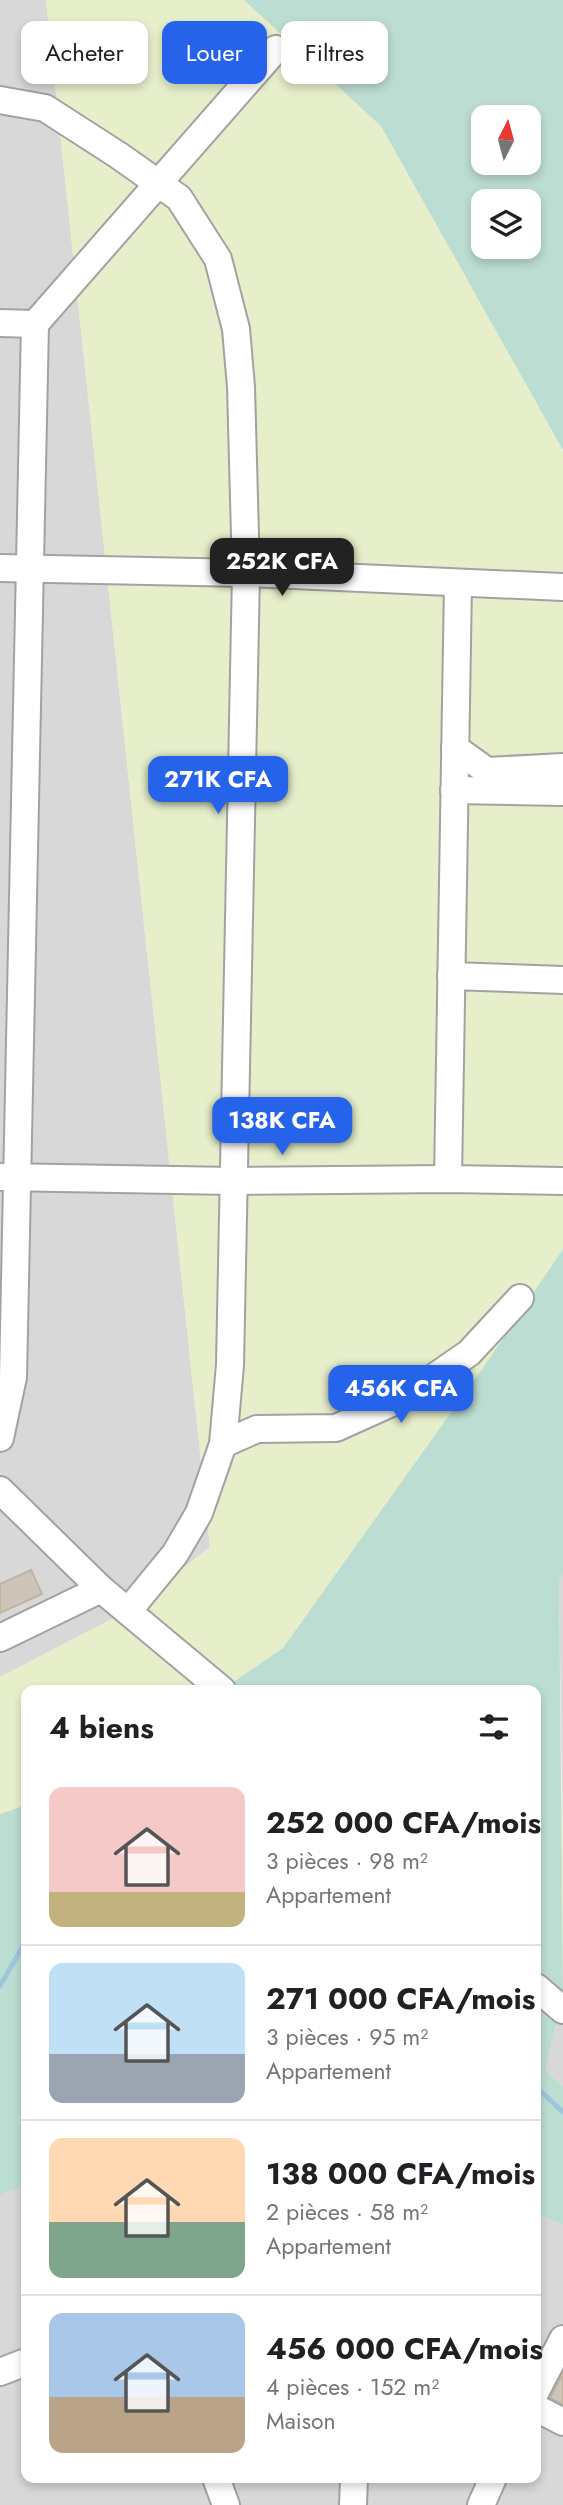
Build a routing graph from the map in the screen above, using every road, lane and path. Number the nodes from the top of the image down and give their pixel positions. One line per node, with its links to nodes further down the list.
1 (276, 49): 3 (street)
2 (0, 100): 3 (street)
3 (159, 184): 5 (street); 8 (street)
4 (0, 323): 5 (street)
5 (35, 324): 6 (street)
6 (31, 567): 7 (street); 8 (street); 17 (street)
7 (0, 568)
8 (246, 573): 9 (street); 19 (street)
9 (458, 584): 10 (street); 11 (street)
10 (563, 587)
11 (455, 748): 12 (street); 13 (street)
12 (563, 767)
13 (454, 790): 14 (street); 15 (street)
14 (563, 792)
15 (451, 976): 16 (street); 18 (street)
16 (563, 980)
17 (9, 1178): 19 (street); 22 (street)
18 (448, 1179): 19 (street); 20 (street)
19 (233, 1181): 23 (street)
20 (563, 1181)
21 (520, 1298): 23 (street)
22 (0, 1438)
23 (223, 1444): 26 (street)
24 (0, 1490): 25 (street)
25 (101, 1588): 26 (street); 27 (street)
26 (129, 1610): 28 (street)
27 (0, 1638)
28 (216, 1685)
29 (541, 1991): 30 (street)
30 (563, 2010)
31 (563, 2339): 34 (street)
32 (21, 2364): 33 (street)
33 (0, 2372)
34 (541, 2381)
35 (541, 2411): 36 (street)
36 (563, 2422)
37 (218, 2483): 40 (street)
38 (354, 2483): 41 (street)
39 (492, 2483): 42 (street)
40 (226, 2505)
41 (352, 2505)
42 (481, 2505)

